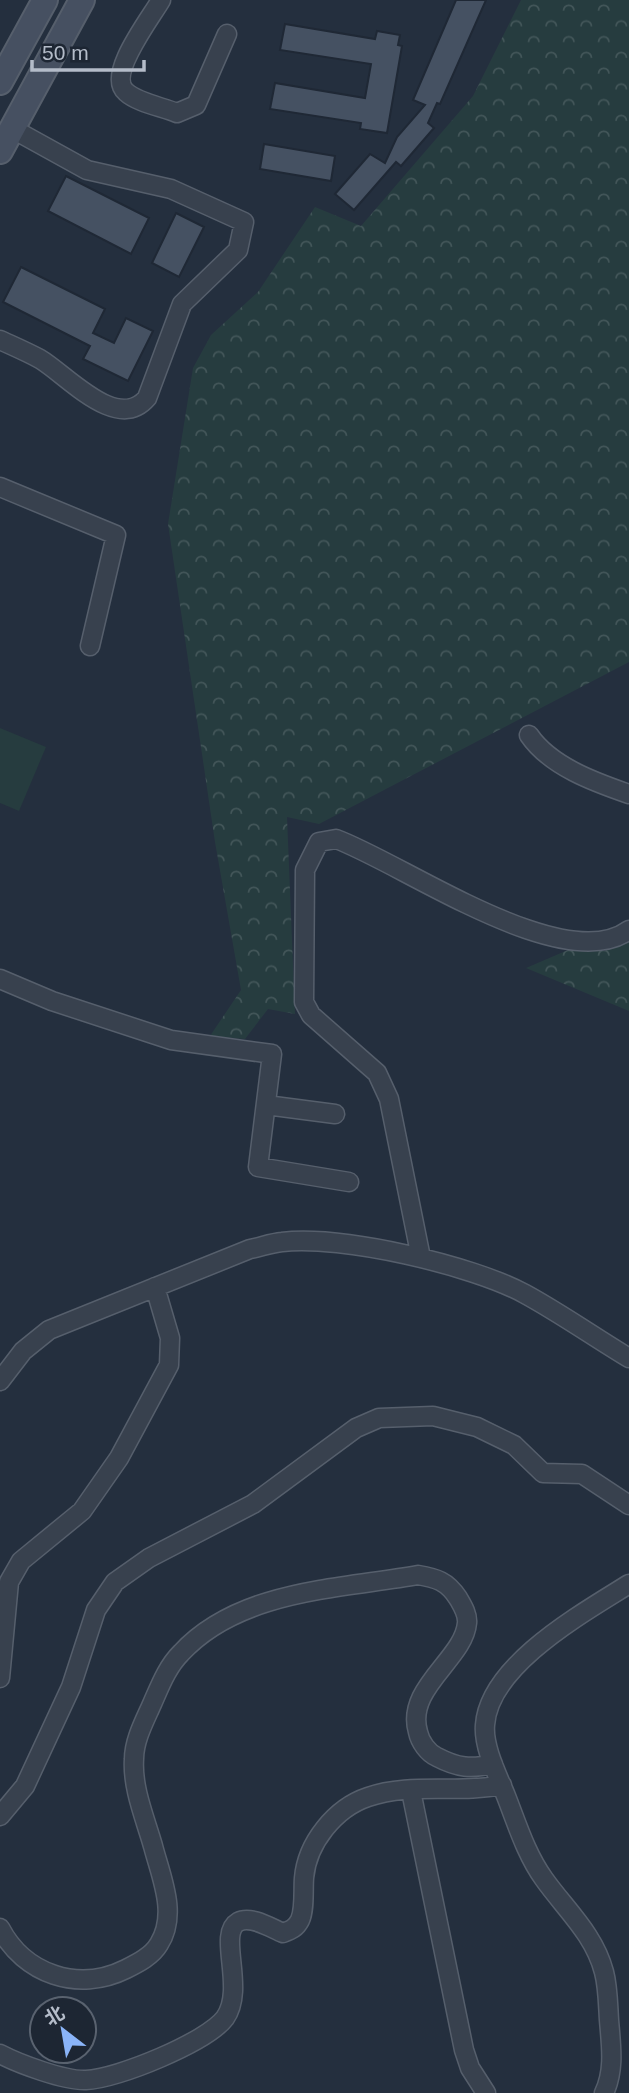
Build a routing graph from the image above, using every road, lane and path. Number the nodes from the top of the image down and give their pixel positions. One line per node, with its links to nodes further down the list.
1 (45, 0): 5 (main road)
2 (82, 0): 6 (main road)
3 (161, 0): 4 (street)
4 (227, 34)
5 (0, 82)
6 (11, 128): 7 (main road); 8 (street)
7 (0, 151)
8 (0, 340)
9 (0, 486): 10 (street)
10 (90, 646)
11 (529, 735): 12 (street)
12 (629, 794)
13 (629, 930): 18 (street)
14 (0, 979): 15 (street)
15 (266, 1105): 16 (street); 17 (street)
16 (335, 1114)
17 (349, 1182)
18 (421, 1258): 19 (street); 20 (street)
19 (155, 1287): 21 (street); 24 (street)
20 (629, 1358)
21 (0, 1381)
22 (629, 1505): 28 (street)
23 (629, 1584): 25 (street)
24 (0, 1678)
25 (494, 1764): 26 (street); 29 (street)
26 (502, 1784): 27 (street); 32 (street)
27 (411, 1791): 30 (street); 31 (street)
28 (0, 1816)
29 (0, 1928)
30 (0, 2054)
31 (485, 2093)
32 (604, 2093)

